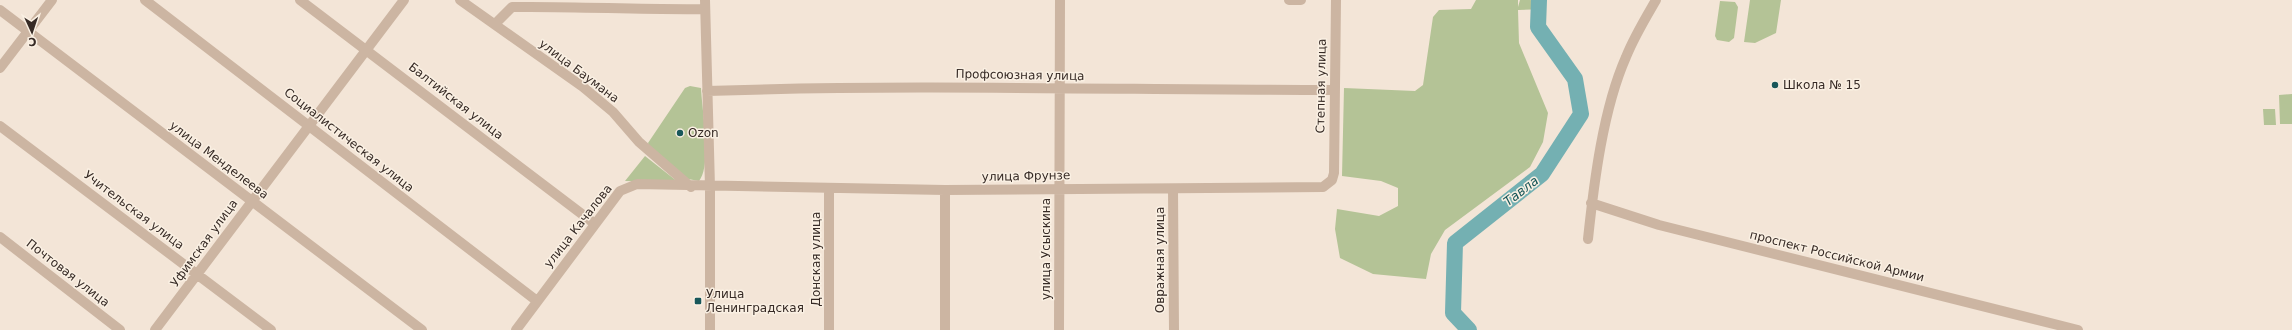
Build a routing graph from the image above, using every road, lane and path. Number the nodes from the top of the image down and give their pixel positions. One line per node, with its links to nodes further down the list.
1 (52, 0): 14 (street)
2 (145, 0): 21 (street, Социалистическая улица)
3 (300, 0): 15 (street, Балтийская улица)
4 (404, 0): 15 (street, Уфимская улица)
5 (460, 0): 13 (street, улица Баумана)
6 (1060, 0): 17 (street, улица Усыскина)
7 (1289, 0): 8 (street)
8 (1301, 0)
9 (1336, 0): 18 (street, Степная улица)
10 (1656, 0): 30 (street)
11 (705, 4): 13 (street); 19 (street)
12 (0, 10): 14 (street, улица Менделеева)
13 (495, 24): 23 (street, улица Баумана)
14 (28, 32): 16 (street); 29 (street, улица Менделеева)
15 (368, 50): 21 (street, Уфимская улица); 31 (street, Балтийская улица)
16 (0, 68)
17 (1060, 90): 18 (street, Профсоюзная улица); 19 (street, Профсоюзная улица); 26 (street, улица Усыскина)
18 (1333, 90): 22 (street, Степная улица)
19 (707, 91): 24 (street)
20 (0, 126): 34 (street, Учительская улица)
21 (309, 126): 29 (street, Уфимская улица); 35 (street, Социалистическая улица)
22 (1334, 173): 27 (street, улица Фрунзе)
23 (691, 187): 24 (street, улица Качалова); 31 (street, улица Качалова)
24 (710, 187): 25 (street, улица Фрунзе); 41 (street)
25 (829, 188): 28 (street, улица Фрунзе); 42 (street, Донская улица)
26 (1059, 189): 27 (street, улица Фрунзе); 28 (street, улица Фрунзе); 44 (street, улица Усыскина)
27 (1173, 189): 45 (street, Овражная улица)
28 (946, 190): 43 (street)
29 (251, 201): 34 (street, Уфимская улица); 39 (street, улица Менделеева)
30 (1592, 203): 33 (street); 46 (street, проспект Российской Армии)
31 (594, 224): 35 (street, улица Качалова)
32 (0, 237): 36 (street, Почтовая улица)
33 (1588, 239)
34 (198, 274): 37 (street, Уфимская улица); 38 (street, Учительская улица)
35 (536, 301): 40 (street, улица Качалова)
36 (120, 330)
37 (155, 330)
38 (271, 330)
39 (422, 330)
40 (516, 330)
41 (710, 330)
42 (829, 330)
43 (945, 330)
44 (1059, 330)
45 (1174, 330)
46 (2078, 330)

